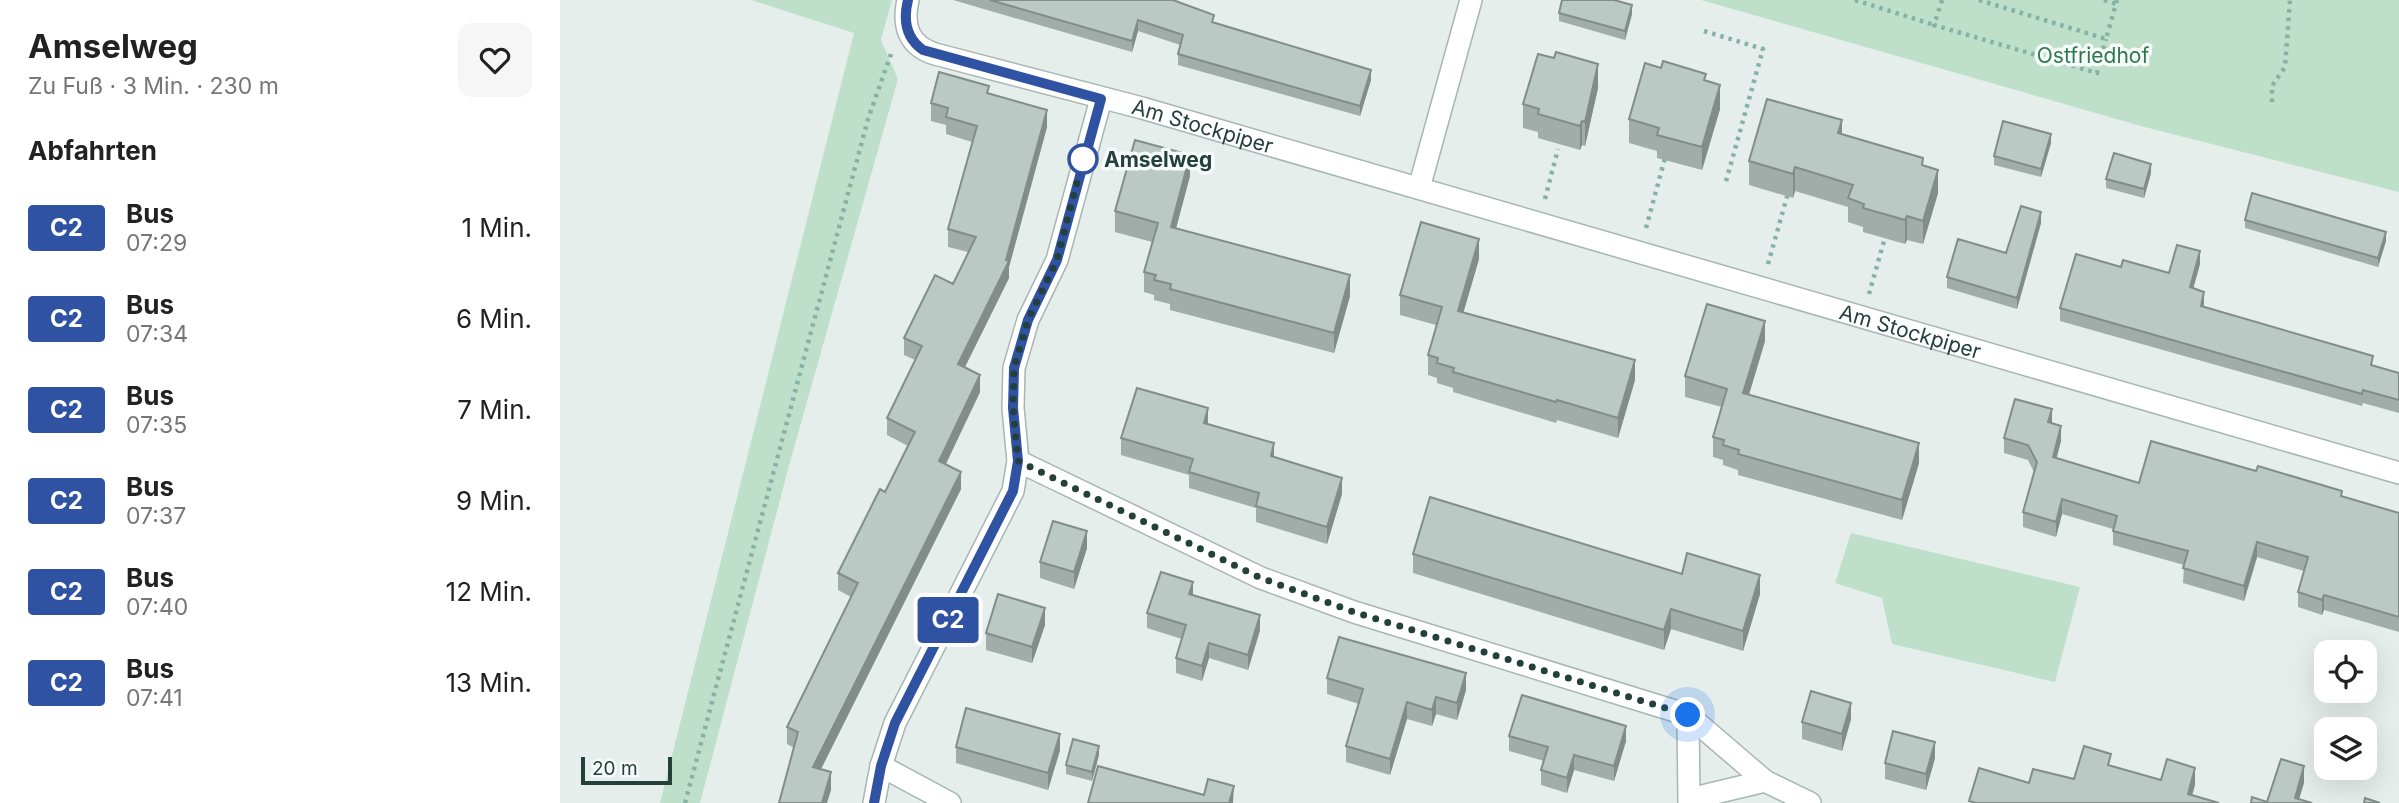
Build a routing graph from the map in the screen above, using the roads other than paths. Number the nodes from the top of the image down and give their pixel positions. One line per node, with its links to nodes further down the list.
1 (908, 0): 3 (street, Am Stockpiper)
2 (1471, 0): 4 (street)
3 (1101, 99): 4 (street, Am Stockpiper); 5 (street)
4 (1419, 188): 6 (street, Am Stockpiper)
5 (1018, 461): 7 (street); 8 (street)
6 (2399, 473)
7 (1688, 715): 9 (street); 10 (street)
8 (881, 766): 11 (street); 12 (street)
9 (1765, 781): 10 (street); 13 (street)
10 (1690, 801)
11 (874, 803)
12 (950, 803)
13 (1810, 803)

